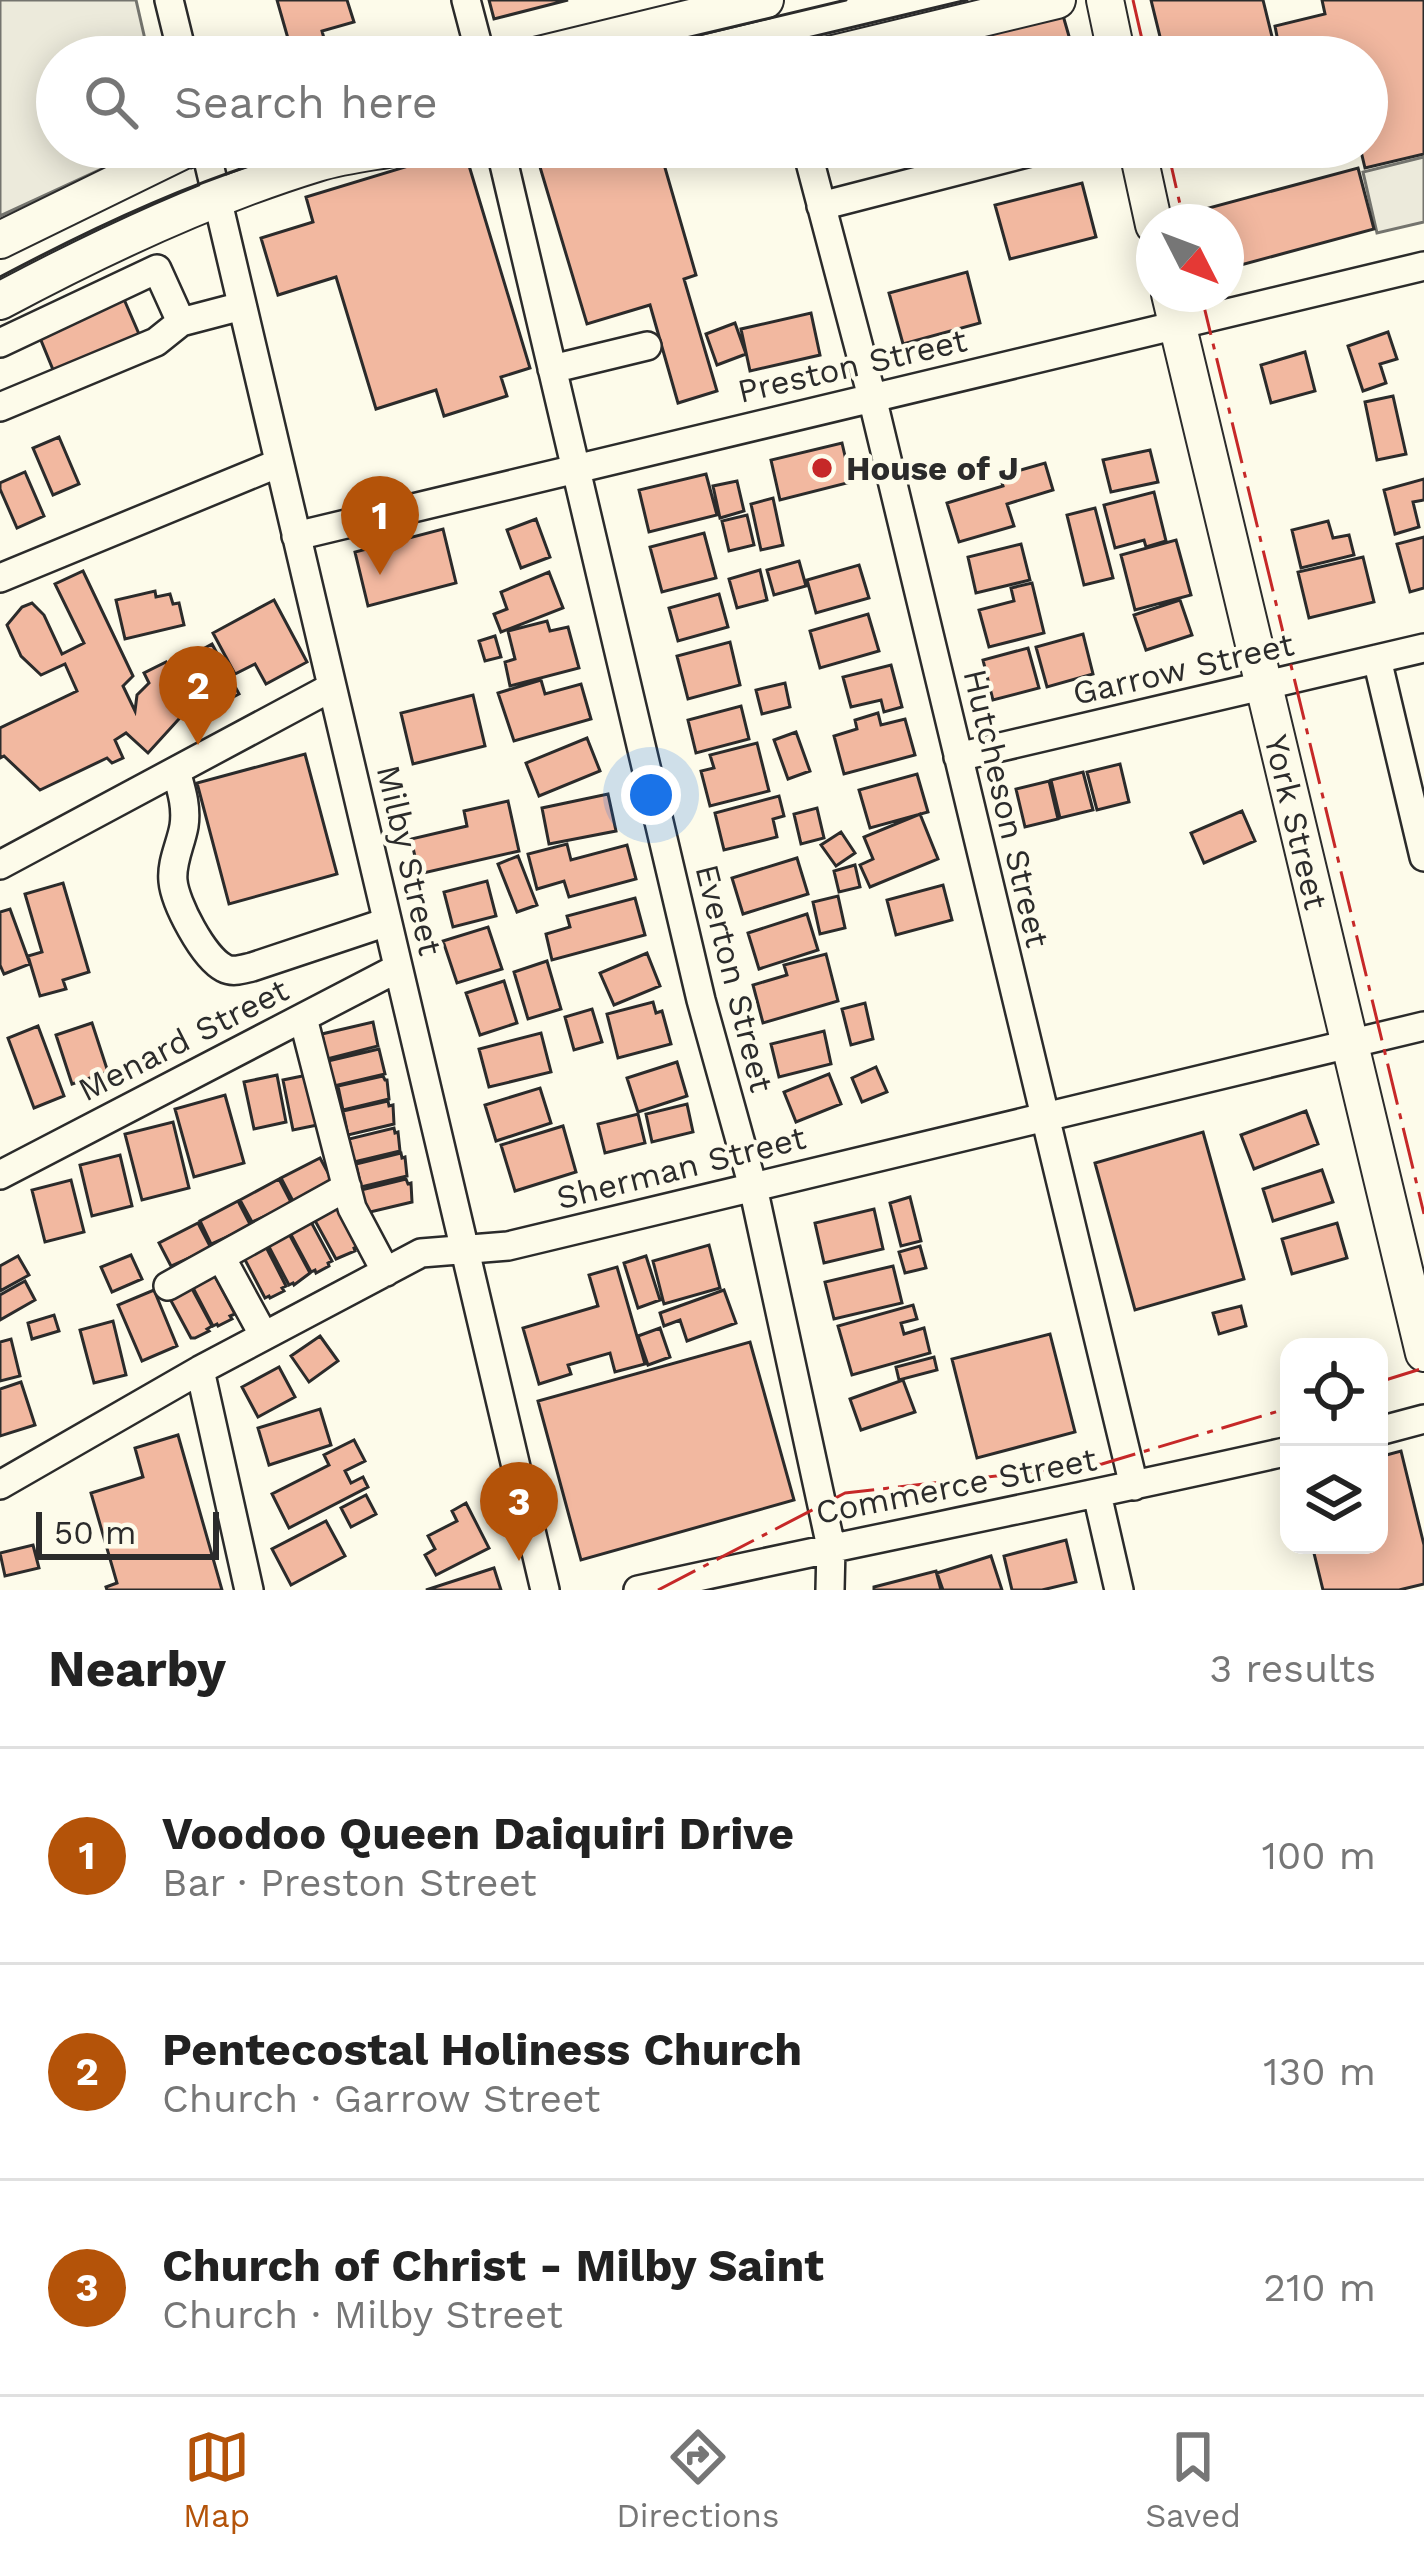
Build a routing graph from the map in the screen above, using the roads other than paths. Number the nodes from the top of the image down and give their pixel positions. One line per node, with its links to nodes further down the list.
1 (169, 0): 6 (street)
2 (466, 0): 7 (street)
3 (1057, 0): 9 (main road)
4 (1105, 0): 10 (main road)
5 (749, 2): 8 (main road)
6 (177, 36)
7 (475, 36)
8 (614, 36)
9 (908, 36)
10 (1113, 36)
11 (147, 168): 21 (main road)
12 (210, 168): 18 (street, Milby Street)
13 (304, 168): 18 (main road)
14 (505, 168): 31 (street, Everton Street)
15 (811, 168): 20 (street, Hutcheson Street)
16 (968, 168): 20 (street)
17 (1142, 168): 19 (main road)
18 (217, 200): 24 (main road); 25 (street, Milby Street)
19 (1149, 204)
20 (821, 206): 32 (street, Hutcheson Street)
21 (0, 240)
22 (1424, 266): 23 (street, Preston Street)
23 (1244, 298)
24 (0, 301)
25 (242, 306): 28 (street); 34 (street, Milby Street)
26 (1166, 312): 32 (street, Preston Street)
27 (1173, 312): 40 (main road, York Street)
28 (181, 322): 29 (street); 33 (street)
29 (0, 343)
30 (647, 346): 31 (street)
31 (552, 369): 35 (street, Everton Street)
32 (872, 397): 35 (street, Preston Street); 42 (street, Hutcheson Street)
33 (0, 407)
34 (279, 463): 36 (street, Milby Street); 37 (street)
35 (575, 469): 36 (street, Preston Street); 54 (street, Everton Street)
36 (296, 536): 41 (street, Milby Street)
37 (0, 578)
38 (1424, 648): 39 (street, Garrow Street)
39 (1377, 659): 40 (street, Garrow Street); 44 (street)
40 (1264, 686): 42 (street, Garrow Street); 50 (main road, York Street)
41 (332, 687): 43 (street); 46 (street, Milby Street)
42 (958, 757): 51 (street, Hutcheson Street)
43 (176, 771): 45 (street); 46 (street)
44 (1424, 857)
45 (0, 865)
46 (387, 922): 47 (street, Milby Street)
47 (398, 968): 48 (street, Menard Street); 55 (street, Milby Street)
48 (303, 1018): 52 (street, Menard Street); 53 (street)
49 (1424, 1026): 50 (street, Sherman Street)
50 (1349, 1044): 51 (street, Sherman Street); 60 (main road, York Street)
51 (1044, 1117): 54 (street, Sherman Street); 66 (street, Hutcheson Street)
52 (0, 1174)
53 (347, 1187): 56 (street); 57 (street)
54 (753, 1187): 55 (street, Sherman Street); 68 (street, Everton Street)
55 (465, 1250): 57 (street, Sherman Street); 70 (street, Milby Street)
56 (221, 1257): 58 (street); 59 (street)
57 (386, 1272): 59 (street, Sherman Street)
58 (168, 1286)
59 (264, 1336): 61 (street, Sherman Street)
60 (1424, 1353)
61 (200, 1370): 65 (street, Sherman Street); 69 (street)
62 (1424, 1419): 63 (street)
63 (1388, 1429)
64 (1280, 1453): 66 (street, Commerce Street)
65 (0, 1485)
66 (1134, 1486): 67 (street, Commerce Street)
67 (1097, 1494): 68 (street, Commerce Street); 73 (street)
68 (831, 1547): 71 (street, Commerce Street); 72 (street, Everton Street)
69 (249, 1590)
70 (545, 1590)
71 (638, 1590)
72 (830, 1590)
73 (1118, 1590)

